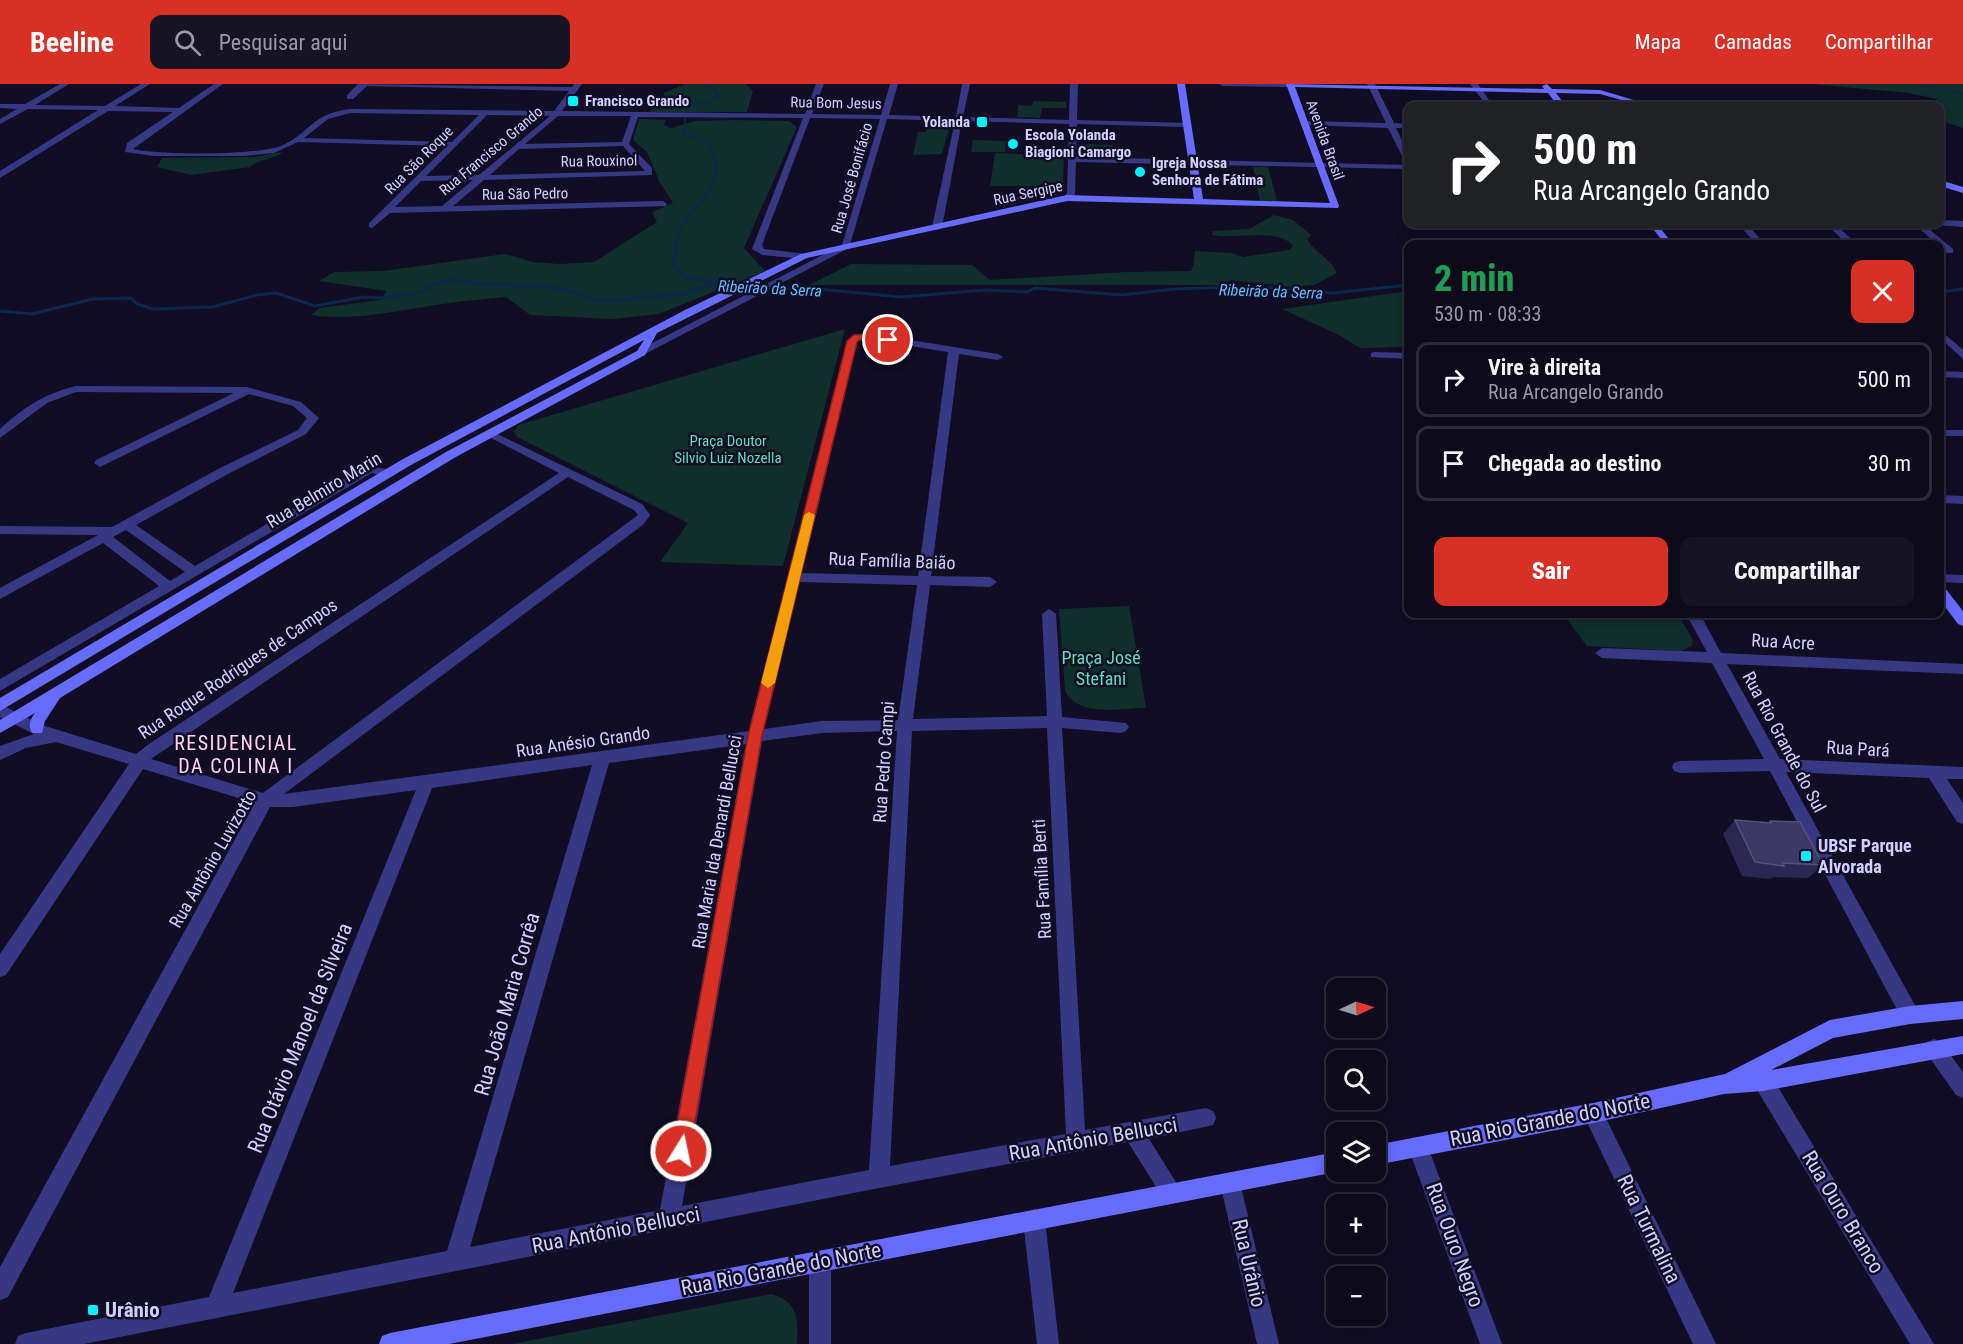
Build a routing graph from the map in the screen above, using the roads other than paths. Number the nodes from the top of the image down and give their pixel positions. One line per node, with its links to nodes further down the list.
1 (64, 84): 23 (street)
2 (146, 84): 24 (street)
3 (219, 84): 25 (street)
4 (364, 84): 11 (street); 18 (street)
5 (820, 84): 29 (street)
6 (894, 84): 30 (street, Rua José Bonifácio)
7 (966, 84): 31 (street)
8 (1074, 84): 33 (street)
9 (1181, 84): 35 (street)
10 (1223, 84): 12 (street)
11 (434, 85): 13 (street)
12 (1290, 85): 15 (street); 34 (street, Avenida Brasil)
13 (503, 86): 14 (street)
14 (576, 86): 27 (street, Rua Francisco Grando)
15 (1372, 86): 16 (street); 36 (street)
16 (1476, 87): 17 (street); 19 (street)
17 (1547, 87): 20 (street); 21 (street)
18 (350, 97)
19 (1487, 102)
20 (1559, 102)
21 (1632, 102)
22 (0, 106): 23 (street)
23 (26, 106): 24 (street); 32 (street)
24 (107, 108): 25 (street); 47 (street)
25 (181, 110): 38 (street)
26 (484, 114): 27 (street, Rua Bom Jesus); 38 (street, Rua Bom Jesus); 39 (street, Rua São Roque)
27 (555, 115): 28 (street, Rua Bom Jesus); 41 (street, Rua Francisco Grando)
28 (635, 115): 29 (street, Rua Bom Jesus); 40 (street, Rua Rouxinol)
29 (807, 116): 30 (street, Rua Bom Jesus); 73 (street)
30 (884, 117): 31 (street, Rua Bom Jesus); 70 (street, Rua José Bonifácio)
31 (959, 119): 33 (street, Rua Bom Jesus); 61 (street)
32 (0, 122)
33 (1074, 122): 35 (street, Rua Bom Jesus); 43 (street)
34 (1304, 123): 36 (street); 45 (street, Avenida Brasil)
35 (1188, 125): 44 (street)
36 (1392, 125): 37 (street); 42 (street)
37 (1404, 126)
38 (295, 140): 39 (street)
39 (454, 144): 49 (street, Rua São Roque)
40 (625, 144): 41 (street); 48 (street, Rua Rouxinol)
41 (517, 147): 48 (street, Rua Francisco Grando)
42 (1404, 151)
43 (1072, 159): 44 (street); 52 (street)
44 (1193, 162): 45 (street); 53 (street)
45 (1320, 165): 46 (street); 55 (street, Avenida Brasil)
46 (1404, 167)
47 (0, 176)
48 (481, 177): 49 (street); 56 (street, Rua Francisco Grando)
49 (419, 179): 57 (street, Rua São Roque)
50 (1944, 184): 51 (street)
51 (1962, 190)
52 (1067, 198): 53 (street, Rua Sergipe); 61 (street, Rua Sergipe)
53 (1199, 203): 55 (street, Rua Sergipe)
54 (663, 204): 56 (street, Rua São Pedro)
55 (1335, 206)
56 (444, 209): 57 (street, Rua São Pedro)
57 (387, 210): 60 (street, Rua São Roque)
58 (1944, 223): 59 (street)
59 (1963, 224)
60 (372, 225)
61 (938, 227): 70 (street, Rua Sergipe)
62 (1656, 228): 66 (street)
63 (1746, 228): 67 (street)
64 (1834, 228): 68 (street)
65 (1923, 228): 69 (street)
66 (1666, 240)
67 (1757, 240)
68 (1848, 240)
69 (1937, 240)
70 (846, 246): 73 (street, Rua Sergipe); 78 (street, Rua Belmiro Marin)
71 (1944, 246): 72 (street)
72 (1950, 251)
73 (804, 256): 74 (street, Rua Sergipe)
74 (754, 280): 75 (street, Rua Belmiro Marin)
75 (653, 332): 78 (street); 92 (street, Rua Belmiro Marin)
76 (1944, 337): 81 (street)
77 (954, 350): 82 (street); 98 (street, Rua Maria Ida Denardi Bellucci); 101 (street, Rua Pedro Campi)
78 (641, 353): 86 (street, Rua Belmiro Marin)
79 (1375, 355): 80 (street)
80 (1404, 356)
81 (1963, 356)
82 (998, 357)
83 (1944, 374): 84 (street)
84 (1963, 375)
85 (247, 390): 89 (street); 90 (street); 96 (street)
86 (489, 433): 91 (street); 113 (street, Rua Belmiro Marin)
87 (1944, 433): 88 (street)
88 (1963, 434)
89 (0, 435)
90 (100, 463)
91 (568, 472): 125 (street, Rua Roque Rodrigues de Campos); 131 (street, Rua Antônio Luvizotto)
92 (387, 473): 97 (street); 114 (street, Rua Belmiro Marin)
93 (1944, 499): 94 (street)
94 (1963, 500)
95 (0, 530): 96 (street)
96 (115, 531): 97 (street); 103 (street); 104 (street)
97 (195, 572): 103 (street)
98 (794, 577): 101 (street, Rua Família Baião); 122 (street, Rua Maria Ida Denardi Bellucci)
99 (1944, 578): 100 (street)
100 (1963, 579)
101 (924, 580): 102 (street, Rua Família Baião); 117 (street, Rua Pedro Campi)
102 (990, 582)
103 (169, 587): 112 (street)
104 (0, 594)
105 (1944, 596): 108 (street)
106 (1049, 614): 116 (street, Rua Família Berti)
107 (1695, 618): 110 (street, Rua Rio Grande do Sul)
108 (1963, 621)
109 (1602, 653): 110 (street, Rua Acre)
110 (1717, 658): 111 (street, Rua Acre); 126 (street, Rua Rio Grande do Sul)
111 (1963, 669)
112 (0, 686)
113 (61, 690): 115 (street, Rua Belmiro Marin); 119 (street)
114 (0, 705)
115 (6, 719): 119 (street, Rua Anésio Grando); 120 (street)
116 (1053, 722): 117 (street, Rua Anésio Grando); 118 (street, Rua Anésio Grando); 144 (street, Rua Família Berti)
117 (905, 725): 122 (street, Rua Anésio Grando); 148 (street, Rua Pedro Campi)
118 (1121, 727)
119 (37, 729): 121 (street, Rua Anésio Grando)
120 (0, 736)
121 (59, 736): 123 (street); 125 (street, Rua Anésio Grando)
122 (755, 736): 124 (street, Rua Anésio Grando); 151 (street, Rua Maria Ida Denardi Bellucci)
123 (0, 754)
124 (602, 759): 130 (street, Rua Anésio Grando); 153 (street, Rua João Maria Corrêa)
125 (140, 760): 131 (street, Rua Anésio Grando); 133 (street, Rua Roque Rodrigues de Campos)
126 (1774, 765): 127 (street, Rua Pará); 128 (street, Rua Pará); 135 (street, Rua Rio Grande do Sul)
127 (1680, 767)
128 (1934, 772): 129 (street, Rua Pará); 132 (street)
129 (1963, 773)
130 (426, 784): 131 (street, Rua Anésio Grando); 156 (street, Rua Otávio Manoel da Silveira)
131 (266, 800): 155 (street, Rua Antônio Luvizotto)
132 (1963, 817)
133 (0, 969)
134 (1963, 1010): 135 (street, Rua Rio Grande do Norte)
135 (1910, 1015): 139 (street, Rua Rio Grande do Norte)
136 (1963, 1044): 137 (street, Rua Rio Grande do Norte)
137 (1934, 1048): 138 (street, Rua Rio Grande do Norte); 140 (street)
138 (1763, 1081): 139 (street, Rua Rio Grande do Norte); 164 (street, Rua Ouro Branco)
139 (1724, 1084): 141 (street, Rua Rio Grande do Norte)
140 (1963, 1088)
141 (1593, 1113): 145 (street, Rua Rio Grande do Norte); 163 (street, Rua Turmalina)
142 (1206, 1118): 143 (street, Rua Antônio Bellucci)
143 (1132, 1131): 144 (street, Rua Antônio Bellucci); 150 (street)
144 (1076, 1142): 148 (street, Rua Antônio Bellucci)
145 (1418, 1147): 146 (street, Rua Rio Grande do Norte); 162 (street, Rua Ouro Negro)
146 (1386, 1153)
147 (1326, 1164): 149 (street, Rua Rio Grande do Norte)
148 (879, 1178): 151 (street, Rua Antônio Bellucci)
149 (1230, 1183): 150 (street, Rua Rio Grande do Norte); 161 (street, Rua Urânio)
150 (1172, 1194): 152 (street, Rua Rio Grande do Norte)
151 (669, 1220): 153 (street, Rua Antônio Bellucci)
152 (1034, 1220): 154 (street, Rua Rio Grande do Norte); 160 (street)
153 (455, 1262): 156 (street, Rua Antônio Bellucci)
154 (820, 1262): 158 (street, Rua Rio Grande do Norte); 159 (street)
155 (0, 1289)
156 (216, 1308): 157 (street, Rua Antônio Bellucci)
157 (26, 1344)
158 (390, 1344)
159 (820, 1344)
160 (1048, 1344)
161 (1268, 1344)
162 (1491, 1344)
163 (1705, 1344)
164 (1923, 1344)

